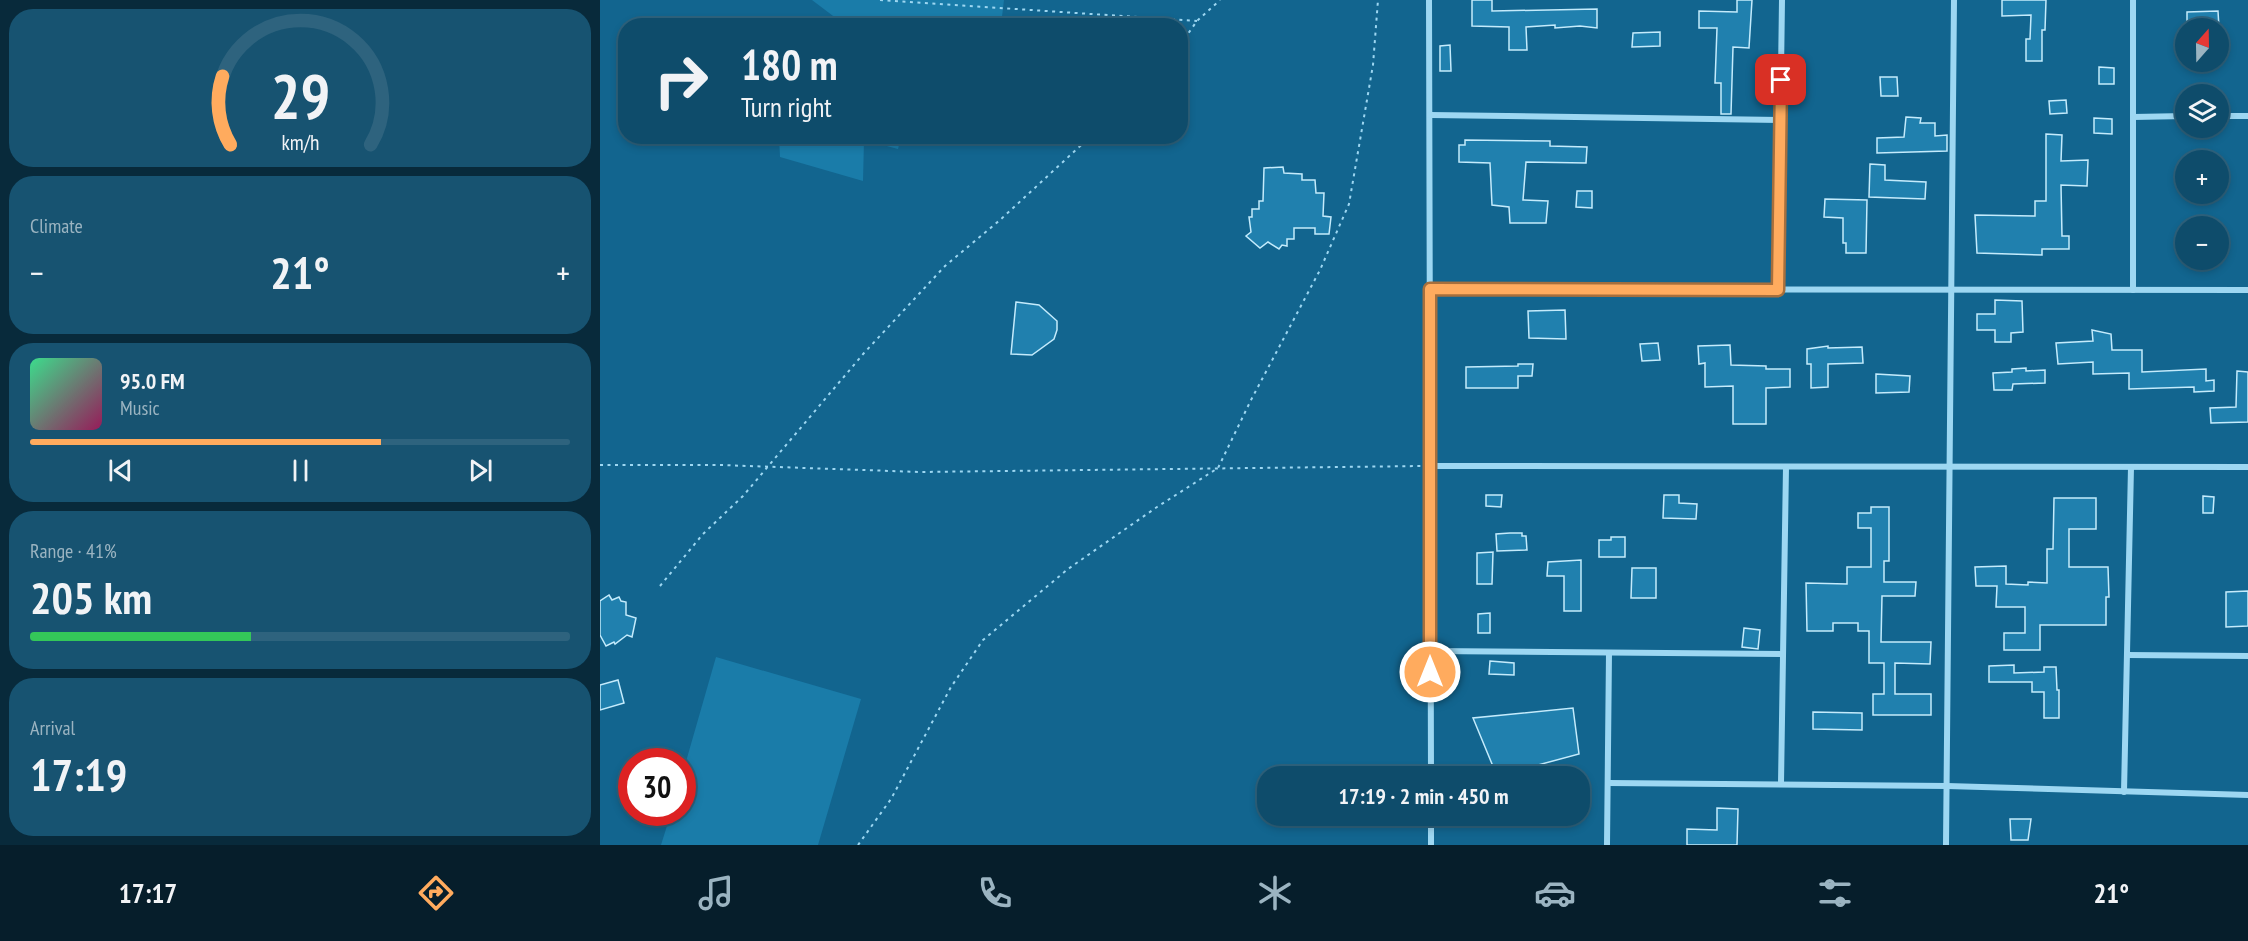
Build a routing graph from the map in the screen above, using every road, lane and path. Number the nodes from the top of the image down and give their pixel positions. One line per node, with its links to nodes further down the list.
1 (880, 0): 8 (path)
2 (1220, 0): 10 (path)
3 (1378, 0): 31 (path)
4 (1429, 0): 12 (street)
5 (1782, 0): 17 (street)
6 (1954, 0): 21 (street)
7 (2133, 0): 16 (street)
8 (1152, 18)
9 (1188, 20): 10 (path)
10 (1197, 21): 11 (path)
11 (1188, 34)
12 (1430, 115): 17 (street); 19 (street)
13 (2175, 116): 16 (street)
14 (2229, 116): 15 (street)
15 (2248, 116)
16 (2133, 117): 22 (street)
17 (1780, 120): 20 (street)
18 (1082, 144): 25 (path)
19 (1430, 289): 20 (street); 26 (street)
20 (1778, 290): 21 (street)
21 (1951, 290): 22 (street); 28 (street)
22 (2133, 290): 23 (street)
23 (2248, 290)
24 (600, 465): 25 (path)
25 (769, 466): 31 (path); 32 (path)
26 (1431, 466): 27 (street); 31 (path); 33 (street)
27 (1786, 467): 28 (street); 35 (street)
28 (1950, 467): 29 (street); 41 (street)
29 (2131, 467): 30 (street); 36 (street)
30 (2248, 467)
31 (1218, 468): 45 (path)
32 (660, 586)
33 (1430, 651): 34 (street); 38 (street)
34 (1609, 653): 35 (street); 39 (street)
35 (1782, 654): 40 (street)
36 (2127, 655): 37 (street); 42 (street)
37 (2248, 656)
38 (1431, 766)
39 (1608, 783): 40 (street); 47 (street)
40 (1781, 783): 41 (street)
41 (1947, 786): 42 (street); 48 (street)
42 (2124, 792): 43 (street)
43 (2248, 795)
44 (1431, 826): 46 (street)
45 (858, 845)
46 (1431, 845)
47 (1607, 845)
48 (1946, 845)

